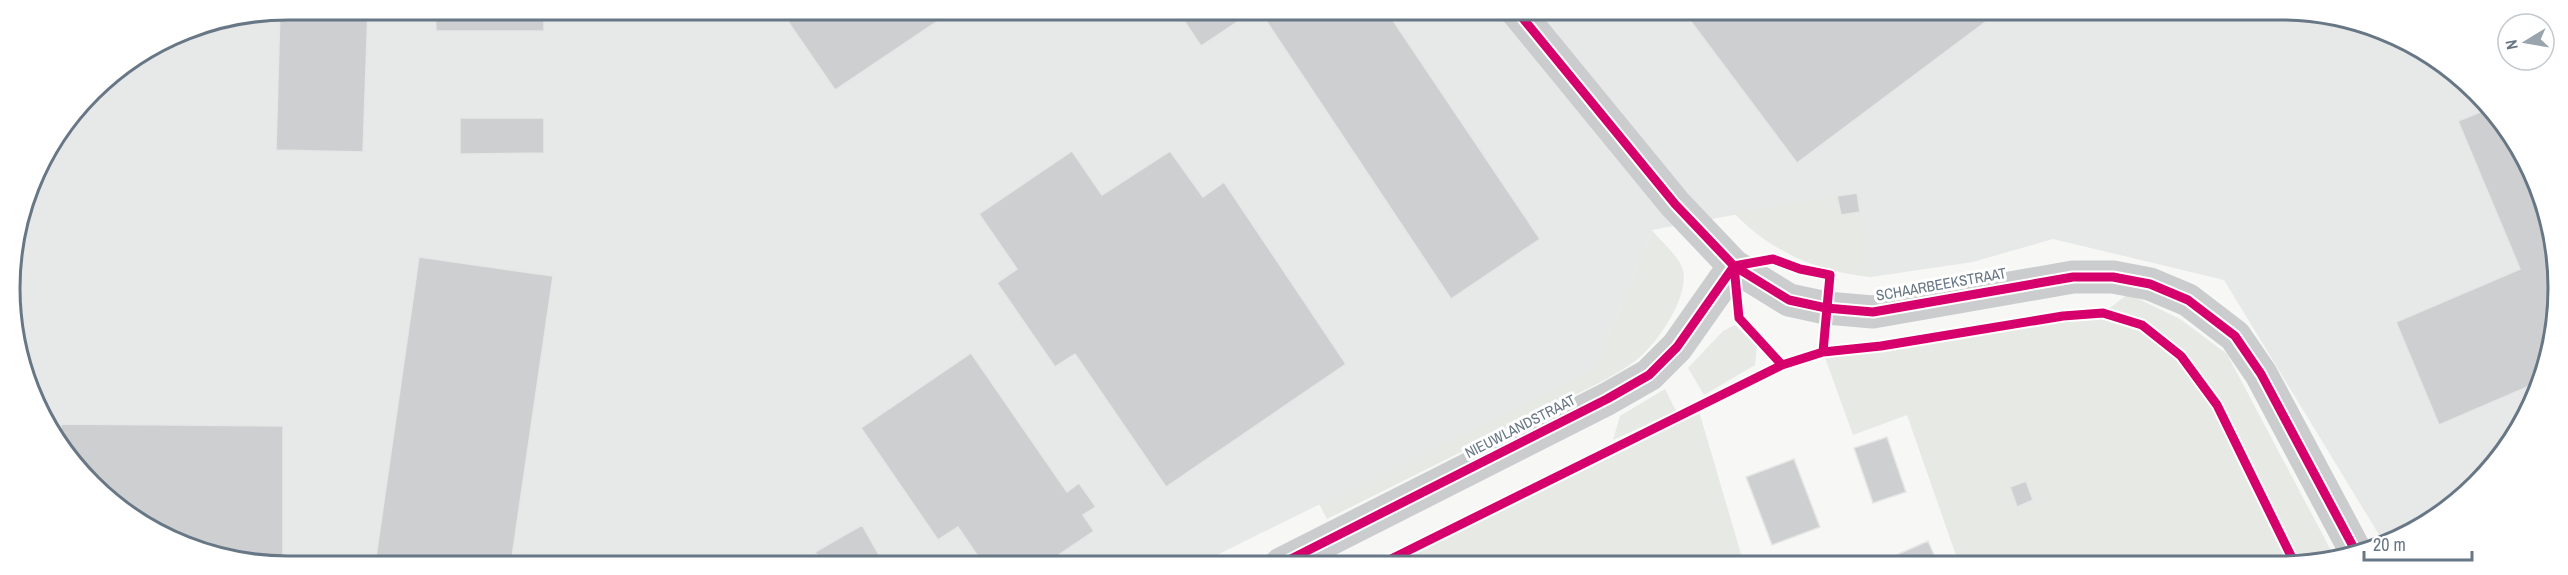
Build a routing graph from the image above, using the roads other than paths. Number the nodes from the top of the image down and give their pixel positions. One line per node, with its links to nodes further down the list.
1 (1524, 20): 2 (street, SCHAARBEEKSTRAAT)
2 (1734, 266): 3 (street, SCHAARBEEKSTRAAT); 4 (street, NIEUWLANDSTRAAT)
3 (2352, 545)
4 (1297, 556)

